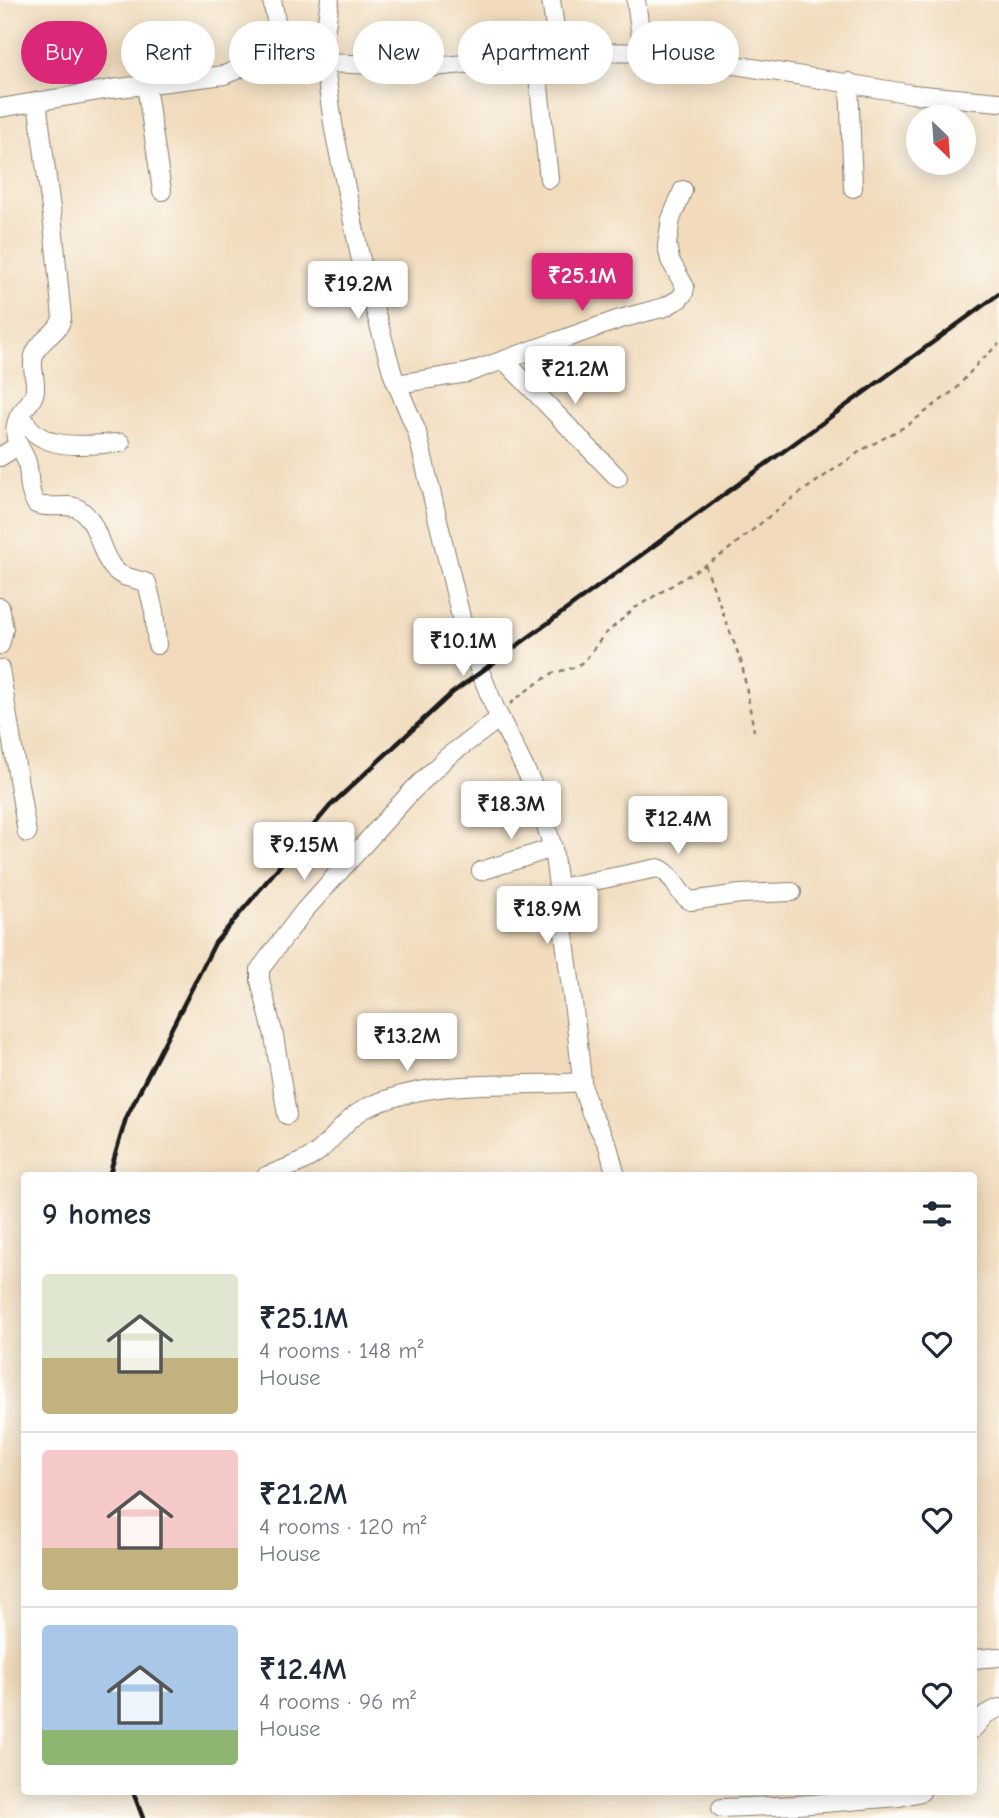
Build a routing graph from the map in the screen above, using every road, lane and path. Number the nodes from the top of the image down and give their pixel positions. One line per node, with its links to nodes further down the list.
1 (272, 0): 5 (street)
2 (330, 0): 6 (street)
3 (551, 0): 7 (street)
4 (636, 0): 8 (street)
5 (276, 21)
6 (327, 21)
7 (554, 21)
8 (639, 21)
9 (339, 64): 11 (street)
10 (739, 64): 13 (street)
11 (458, 66)
12 (229, 73): 16 (street)
13 (849, 82): 18 (street); 21 (street)
14 (328, 84): 26 (street)
15 (539, 84): 20 (street)
16 (146, 85): 17 (street); 23 (street)
17 (37, 101): 19 (street); 27 (street)
18 (999, 102)
19 (0, 108)
20 (549, 179)
21 (853, 188)
22 (682, 190): 25 (street)
23 (162, 191)
24 (999, 344): 32 (path)
25 (504, 360): 26 (street); 31 (street)
26 (397, 384): 37 (street)
27 (21, 413): 28 (street); 29 (street)
28 (121, 443)
29 (17, 446): 30 (street); 35 (street)
30 (0, 457)
31 (618, 478)
32 (705, 565): 37 (path); 38 (path)
33 (0, 607): 34 (street)
34 (0, 645)
35 (157, 645)
36 (0, 669): 39 (street)
37 (499, 716): 40 (street); 45 (street)
38 (754, 731)
39 (27, 833)
40 (553, 848): 41 (street); 42 (street)
41 (481, 870)
42 (559, 888): 43 (street); 44 (street)
43 (792, 892)
44 (582, 1082): 46 (street); 47 (street)
45 (287, 1115)
46 (275, 1172)
47 (615, 1172)
48 (999, 1657): 49 (street)
49 (977, 1659)
50 (999, 1708): 51 (street)
51 (977, 1724)
52 (908, 1795): 53 (street)
53 (722, 1806)

